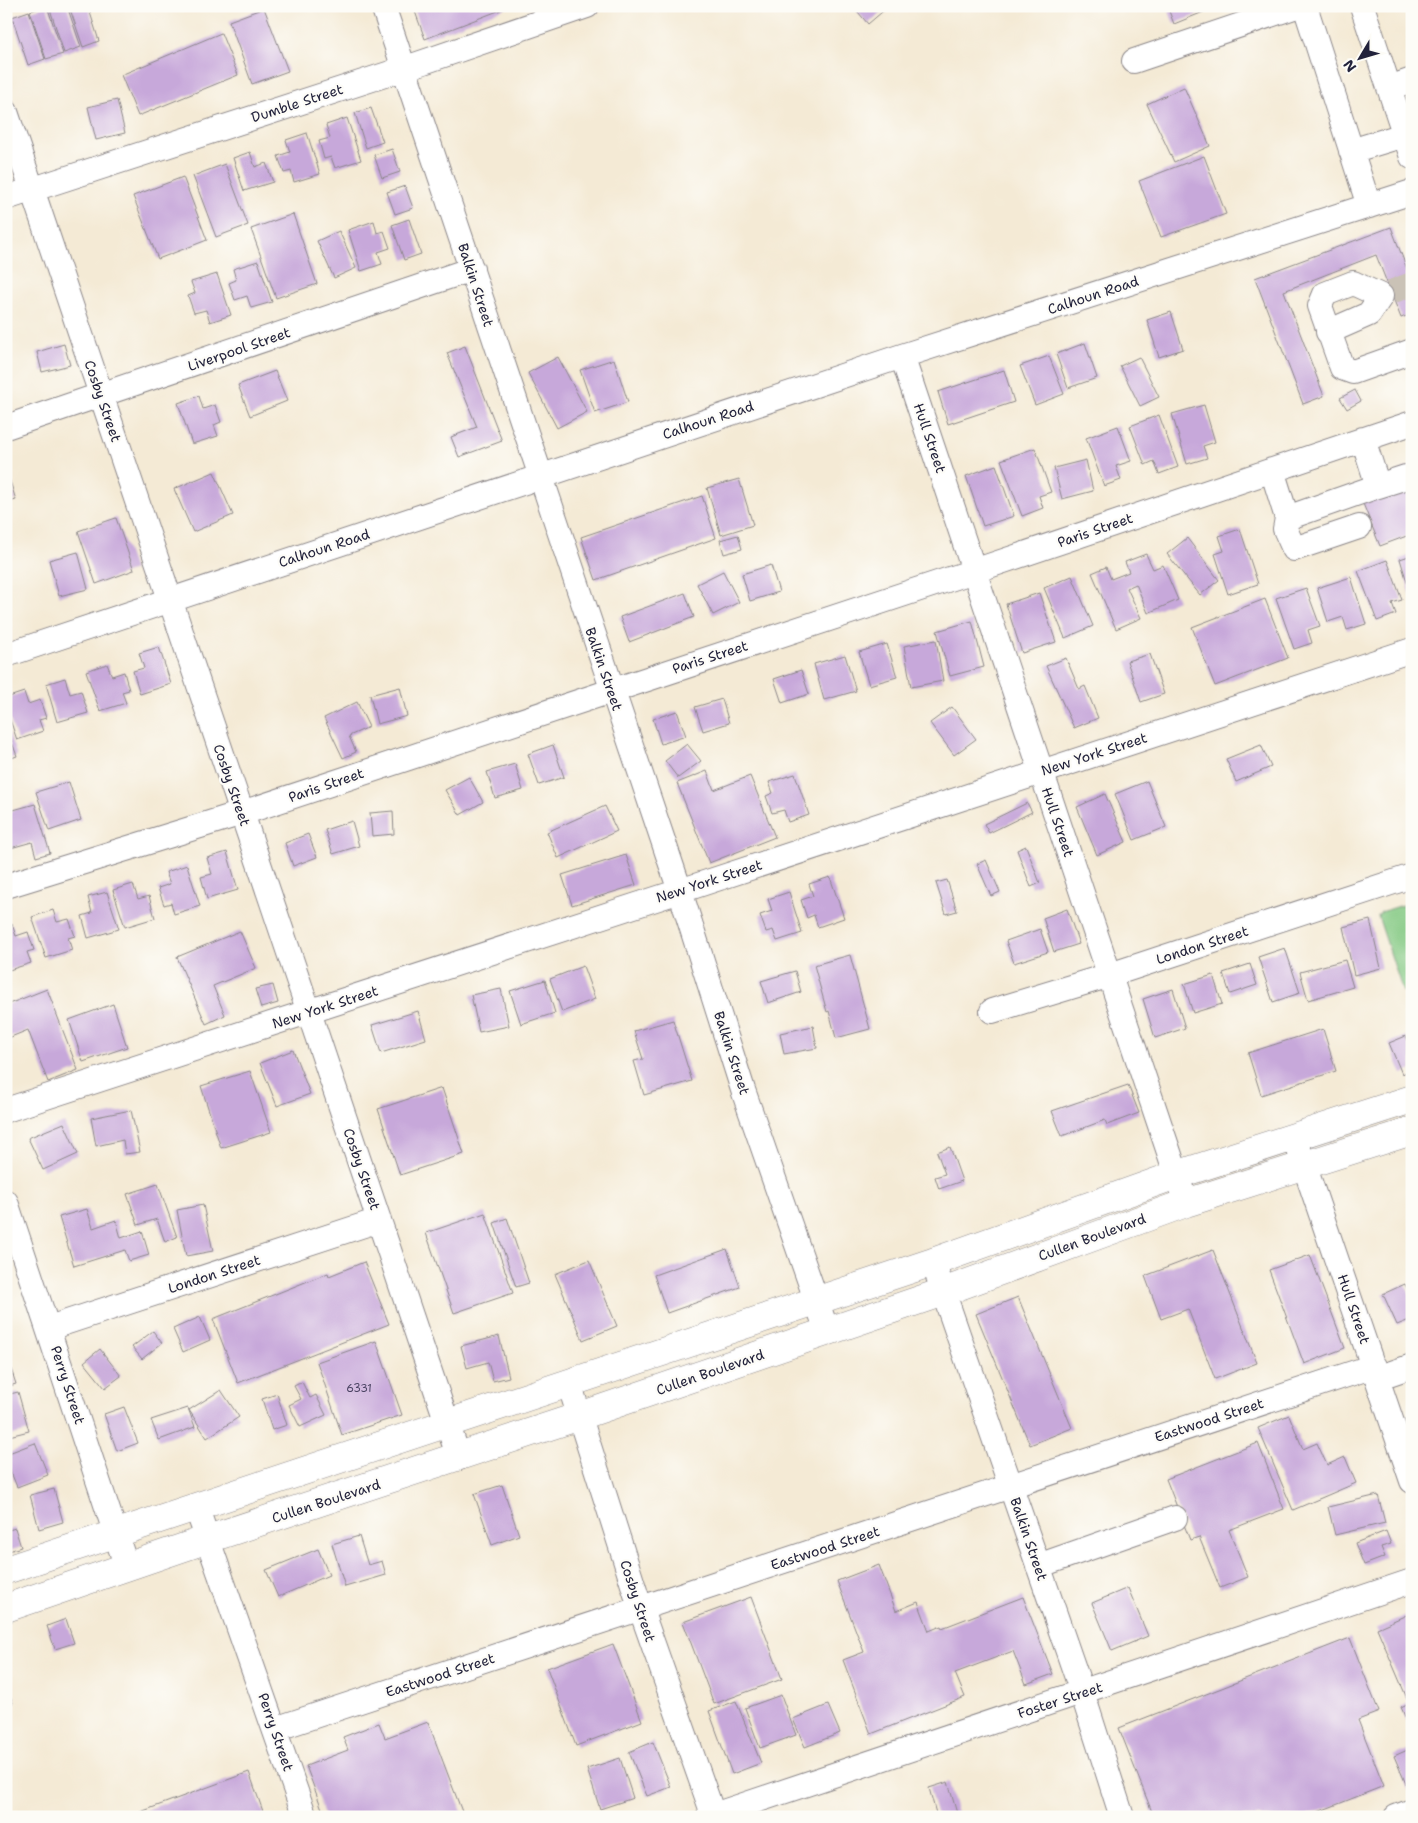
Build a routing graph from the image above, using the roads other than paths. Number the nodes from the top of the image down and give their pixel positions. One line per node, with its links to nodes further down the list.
1 (382, 6): 7 (street, Balkin Street)
2 (587, 6): 7 (street, Dumble Street)
3 (1297, 6): 6 (street)
4 (1305, 6): 12 (street)
5 (1362, 6): 9 (street)
6 (1134, 60)
7 (403, 69): 14 (street, Dumble Street); 18 (street, Balkin Street)
8 (1412, 80): 9 (street)
9 (1389, 88): 11 (street)
10 (6, 112): 14 (street, Cosby Street)
11 (1404, 135): 12 (street); 13 (street)
12 (1351, 151): 17 (street)
13 (1412, 157)
14 (32, 189): 16 (street, Dumble Street); 22 (street, Cosby Street)
15 (1412, 192): 17 (street, Calhoun Road)
16 (6, 198)
17 (1369, 206): 21 (street, Calhoun Road)
18 (472, 269): 22 (street, Liverpool Street); 27 (street, Balkin Street)
19 (1328, 332): 19 (street); 20 (street)
20 (1412, 351)
21 (902, 356): 27 (street, Calhoun Road); 32 (street, Hull Street)
22 (102, 396): 24 (street, Liverpool Street); 33 (street, Cosby Street)
23 (1412, 423): 25 (street, Paris Street)
24 (6, 427)
25 (1363, 439): 26 (street, Paris Street); 29 (street)
26 (1272, 470): 30 (street); 32 (street, Paris Street)
27 (540, 476): 33 (street, Calhoun Road); 36 (street, Balkin Street)
28 (1406, 477): 29 (street)
29 (1378, 486): 30 (street)
30 (1287, 518): 31 (street)
31 (1359, 527)
32 (974, 571): 36 (street, Paris Street); 37 (street, Hull Street)
33 (170, 599): 35 (street, Calhoun Road); 38 (street, Cosby Street)
34 (1412, 650): 37 (street, New York Street)
35 (6, 655)
36 (611, 689): 38 (street, Paris Street); 41 (street, Balkin Street)
37 (1041, 771): 41 (street, New York Street); 42 (street, Hull Street)
38 (242, 813): 40 (street, Paris Street); 44 (street, Cosby Street)
39 (1412, 876): 42 (street, London Street)
40 (6, 886)
41 (680, 891): 44 (street, New York Street); 56 (street, Balkin Street)
42 (1110, 975): 43 (street, London Street); 50 (street, Hull Street)
43 (992, 1011)
44 (309, 1012): 46 (street, New York Street); 53 (street, Cosby Street)
45 (1412, 1099): 48 (main road)
46 (6, 1110)
47 (1412, 1131): 49 (main road, Cullen Boulevard)
48 (1295, 1138): 49 (street, Hull Street); 50 (main road)
49 (1304, 1166): 52 (main road, Cullen Boulevard); 60 (street, Hull Street)
50 (1176, 1175): 52 (street, Hull Street); 54 (main road)
51 (6, 1202): 57 (street, Perry Street)
52 (1186, 1203): 55 (main road, Cullen Boulevard)
53 (379, 1220): 57 (street, London Street); 63 (street, Cosby Street)
54 (933, 1262): 55 (street, Balkin Street); 56 (main road)
55 (943, 1292): 58 (main road, Cullen Boulevard); 66 (street, Balkin Street)
56 (815, 1300): 58 (street, Balkin Street); 61 (main road)
57 (49, 1328): 69 (street, Perry Street)
58 (827, 1331): 62 (main road, Cullen Boulevard)
59 (1412, 1366): 60 (street, Eastwood Street)
60 (1375, 1372): 65 (street, Hull Street); 66 (street, Eastwood Street)
61 (569, 1382): 62 (street, Cosby Street); 63 (main road)
62 (580, 1416): 64 (main road, Cullen Boulevard); 76 (street, Cosby Street)
63 (448, 1424): 64 (street, Cosby Street); 67 (main road)
64 (459, 1458): 70 (main road, Cullen Boulevard)
65 (1412, 1481)
66 (1010, 1486): 71 (street, Balkin Street); 76 (street, Eastwood Street)
67 (196, 1506): 69 (main road); 70 (street, Perry Street)
68 (1175, 1518): 71 (street)
69 (116, 1534): 72 (street, Perry Street); 73 (main road)
70 (208, 1539): 72 (main road, Cullen Boulevard); 78 (street, Perry Street)
71 (1038, 1566): 77 (street, Balkin Street)
72 (127, 1568): 75 (main road, Cullen Boulevard)
73 (6, 1570)
74 (1412, 1581): 77 (street, Foster Street)
75 (6, 1608)
76 (641, 1610): 78 (street, Eastwood Street); 80 (street, Cosby Street)
77 (1082, 1692): 80 (street, Foster Street); 82 (street, Balkin Street)
78 (275, 1729): 81 (street, Perry Street)
79 (1412, 1811): 83 (street)
80 (711, 1816)
81 (305, 1817)
82 (1122, 1817)
83 (1396, 1817)

